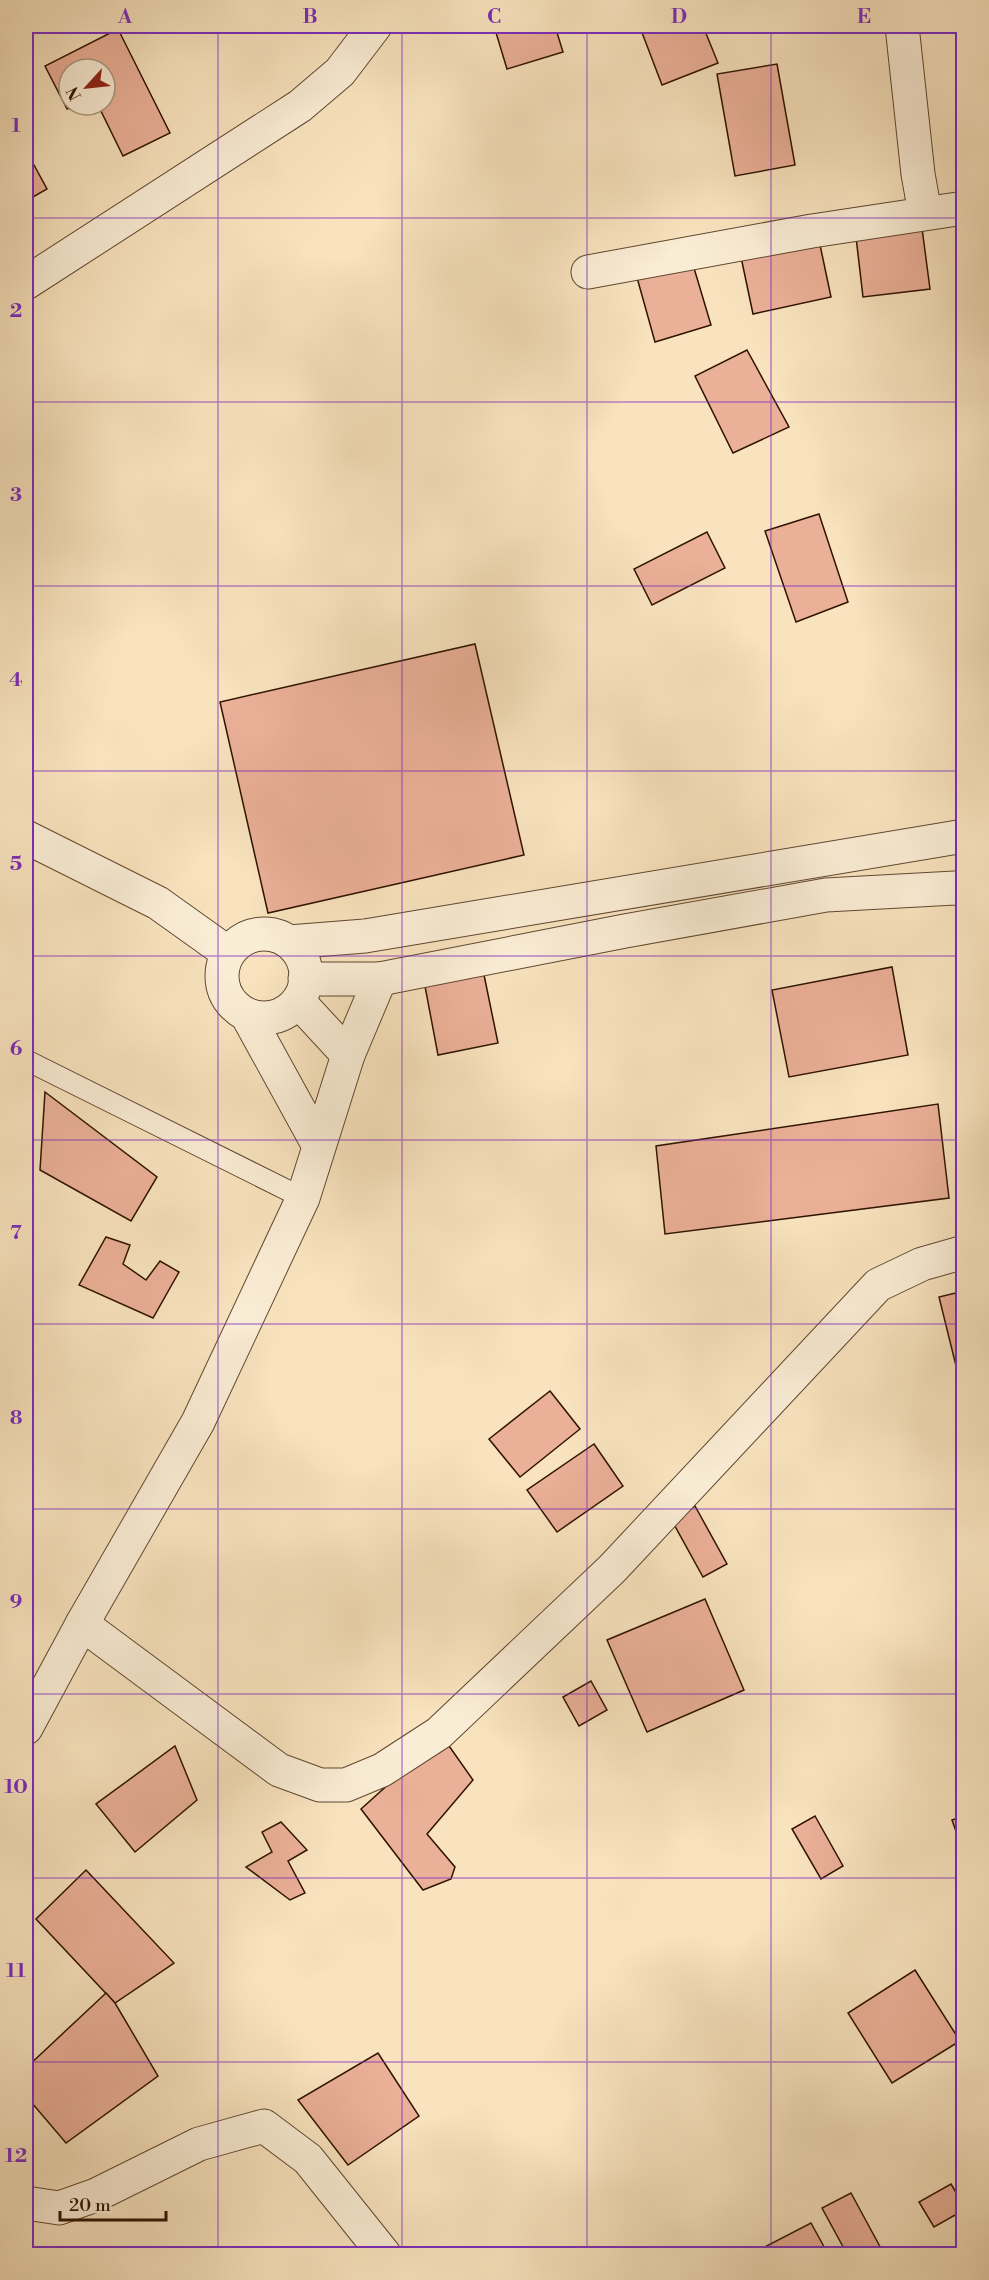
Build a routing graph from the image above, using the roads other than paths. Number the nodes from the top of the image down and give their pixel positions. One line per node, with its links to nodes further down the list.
1 (375, 26): 6 (street)
2 (902, 26): 4 (street)
3 (963, 208): 4 (street)
4 (925, 213): 5 (street)
5 (588, 272)
6 (26, 283)
7 (963, 836): 10 (street)
8 (26, 837): 11 (street)
9 (963, 890): 12 (street)
10 (289, 942): 11 (street); 13 (street)
11 (228, 953): 14 (street)
12 (380, 979): 13 (street); 15 (street)
13 (302, 990): 14 (street); 15 (street)
14 (247, 1015): 17 (street)
15 (348, 1055): 17 (street)
16 (26, 1060): 18 (lane)
17 (319, 1146): 18 (street)
18 (303, 1198): 20 (street)
19 (963, 1252): 20 (street)
20 (82, 1623): 21 (street)
21 (26, 1728)
22 (26, 2203): 23 (street)
23 (384, 2254)

